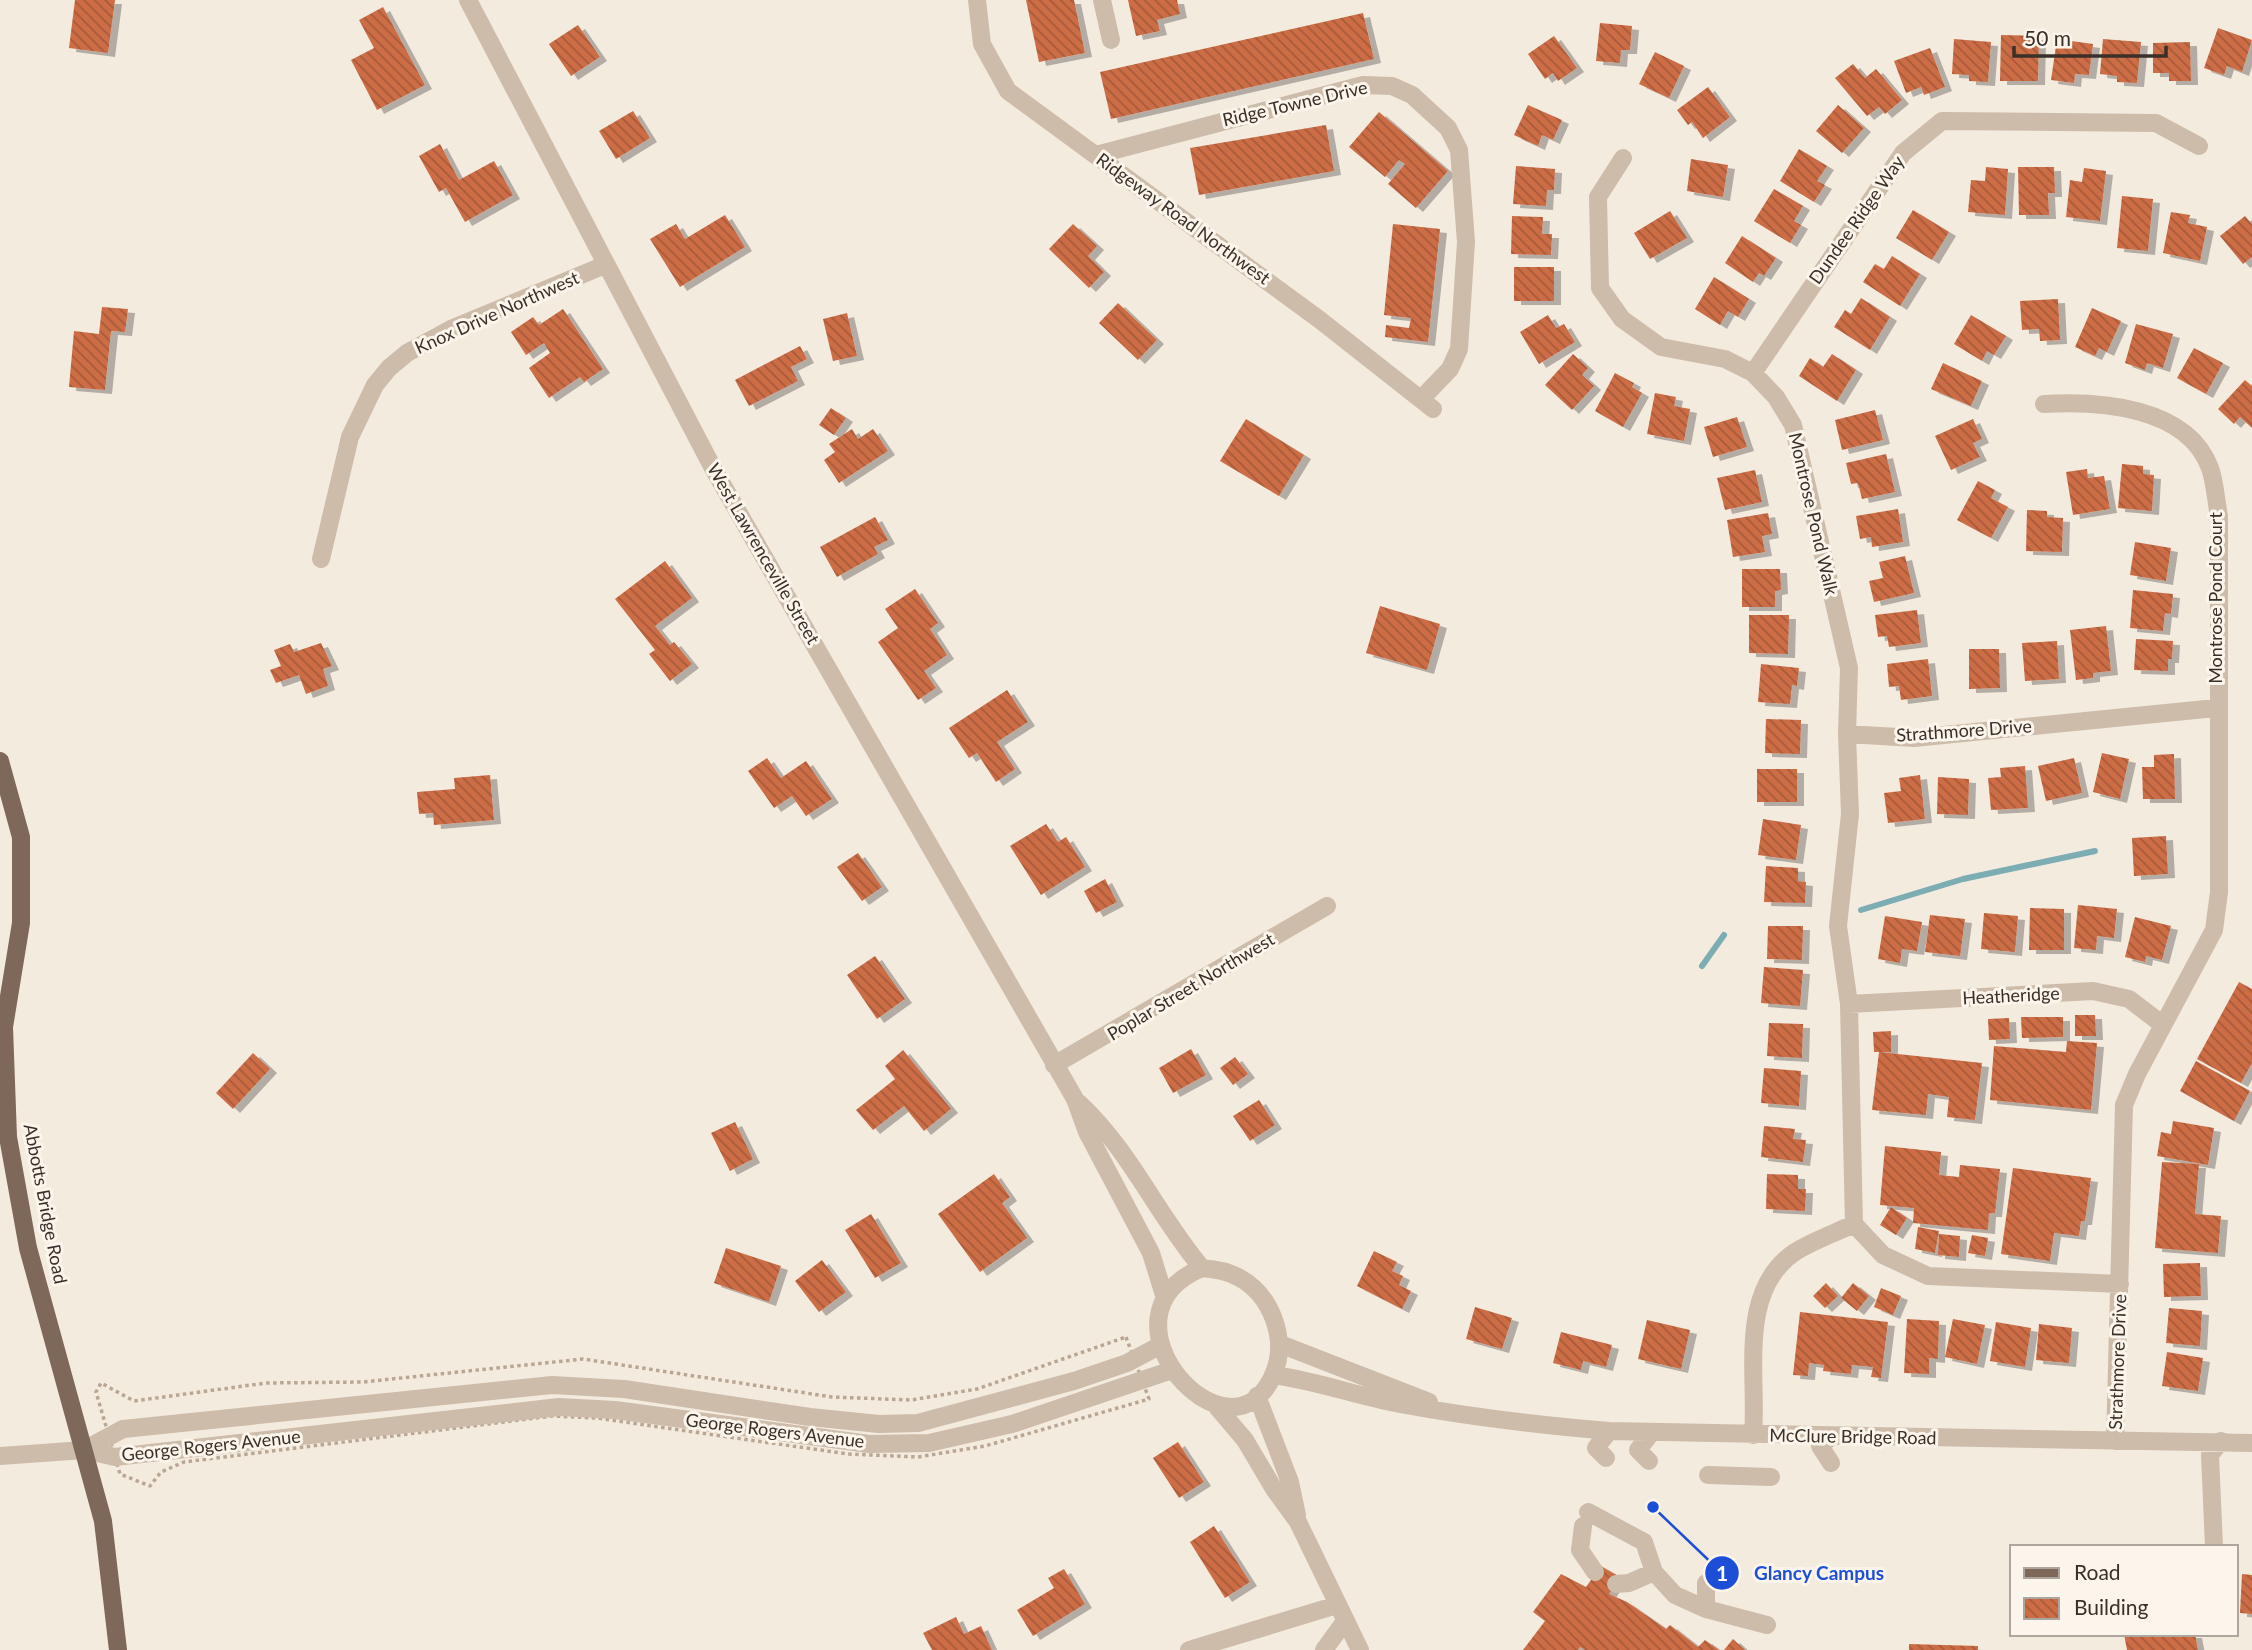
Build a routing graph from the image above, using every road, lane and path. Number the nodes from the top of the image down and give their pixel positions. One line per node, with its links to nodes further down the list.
1 (468, 0): 8 (street, West Lawrenceville Street)
2 (977, 0): 6 (street, Ridgeway Road Northwest)
3 (1102, 0): 4 (street)
4 (1111, 40)
5 (2199, 146): 9 (street, Dundee Ridge Way)
6 (1096, 155): 10 (street, Ridgeway Road Northwest); 10 (street, Ridge Towne Drive)
7 (1623, 158): 9 (street, Montrose Pond Walk)
8 (605, 265): 12 (street, Knox Drive Northwest); 19 (street, West Lawrenceville Street)
9 (1753, 373): 14 (street, Montrose Pond Walk)
10 (1427, 404)
11 (2044, 404): 13 (street, Montrose Pond Court)
12 (321, 559)
13 (2216, 708): 14 (street, Strathmore Drive); 18 (street, Strathmore Drive)
14 (1847, 734): 17 (street)
15 (0, 761): 39 (main road, Abbotts Bridge Road)
16 (1327, 906): 19 (street, Poplar Street Northwest)
17 (1849, 1004): 18 (street, Heatheridge); 21 (street)
18 (2163, 1026): 23 (street, Strathmore Drive)
19 (1054, 1065): 20 (street, West Lawrenceville Street)
20 (1075, 1100): 22 (street, West Lawrenceville Street); 24 (street, West Lawrenceville Street)
21 (1854, 1224): 23 (street, Strathmore Drive); 34 (street)
22 (1202, 1268): 24 (street); 25 (street)
23 (2120, 1284): 36 (street, Strathmore Drive)
24 (1164, 1295): 26 (street)
25 (1280, 1344): 28 (street); 31 (street, McClure Bridge Road)
26 (1161, 1345): 27 (street); 39 (street, George Rogers Avenue)
27 (1172, 1370): 30 (street); 39 (street, George Rogers Avenue)
28 (1273, 1375): 29 (street); 31 (street, McClure Bridge Road)
29 (1257, 1396): 30 (street); 46 (street)
30 (1217, 1407): 46 (street)
31 (1455, 1412): 32 (street, McClure Bridge Road)
32 (1609, 1431): 33 (street, McClure Bridge Road); 41 (street)
33 (1651, 1433): 34 (street, McClure Bridge Road); 42 (street)
34 (1753, 1435): 35 (street, McClure Bridge Road)
35 (1832, 1437): 36 (street, McClure Bridge Road); 43 (street)
36 (2115, 1441): 37 (street, McClure Bridge Road)
37 (2221, 1441): 38 (street, McClure Bridge Road); 47 (street)
38 (2252, 1443)
39 (84, 1450): 40 (street); 56 (main road, Abbotts Bridge Road)
40 (0, 1456)
41 (1606, 1458)
42 (1648, 1461)
43 (1831, 1462)
44 (1708, 1475): 45 (street)
45 (1771, 1477)
46 (1298, 1522): 52 (street)
47 (2214, 1545)
48 (1595, 1572): 49 (street)
49 (1654, 1572): 51 (street); 53 (street)
50 (1706, 1583): 53 (street)
51 (1616, 1584)
52 (1337, 1605): 54 (street); 57 (street)
53 (1706, 1609): 55 (street)
54 (1345, 1621): 58 (street); 59 (street)
55 (1767, 1625)
56 (118, 1650)
57 (1189, 1650)
58 (1324, 1650)
59 (1360, 1650)

